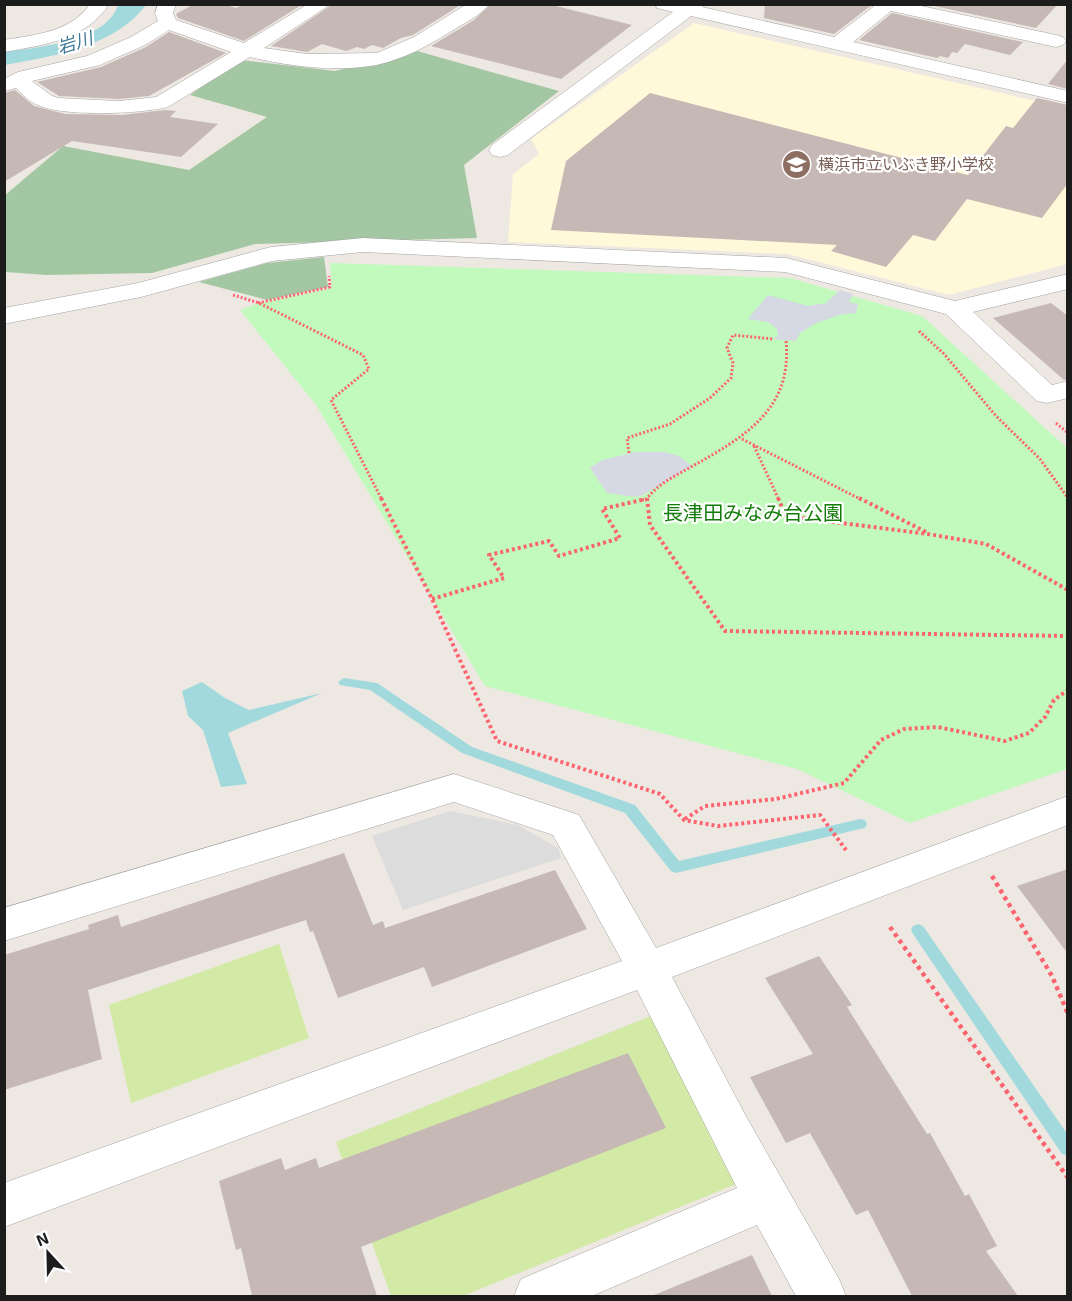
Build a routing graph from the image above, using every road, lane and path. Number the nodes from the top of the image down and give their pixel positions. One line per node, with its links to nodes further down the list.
1 (100, 4): 10 (street)
2 (322, 4): 11 (street)
3 (480, 4): 11 (street)
4 (664, 4): 6 (street)
5 (889, 4): 8 (street); 9 (street)
6 (691, 7): 9 (street); 15 (street)
7 (167, 14): 11 (street); 12 (street)
8 (1062, 34): 13 (street)
9 (838, 44): 13 (street)
10 (4, 46)
11 (246, 50): 12 (street)
12 (12, 83)
13 (1019, 86): 14 (street)
14 (1068, 97)
15 (500, 150)
16 (327, 248): 19 (path); 20 (street); 21 (street)
17 (1068, 281): 20 (street)
18 (224, 294): 19 (path)
19 (257, 303): 33 (path)
20 (955, 309): 25 (street)
21 (4, 316)
22 (918, 330): 29 (path)
23 (773, 339): 28 (path)
24 (786, 340): 26 (path)
25 (1068, 389)
26 (742, 439): 27 (path); 30 (path)
27 (754, 446): 31 (path); 31 (path)
28 (629, 453)
29 (1068, 498)
30 (646, 499): 33 (path); 34 (path)
31 (928, 534): 32 (path)
32 (1068, 590)
33 (432, 599): 37 (path)
34 (1068, 636)
35 (1068, 690): 37 (path)
36 (1067, 812): 42 (street)
37 (684, 820): 38 (path)
38 (846, 850)
39 (990, 873): 43 (path)
40 (4, 926): 42 (street)
41 (890, 927): 44 (path)
42 (648, 969): 45 (street); 46 (street)
43 (1068, 1014)
44 (1068, 1178)
45 (767, 1198): 47 (street); 48 (street)
46 (4, 1205)
47 (538, 1296)
48 (822, 1296)

